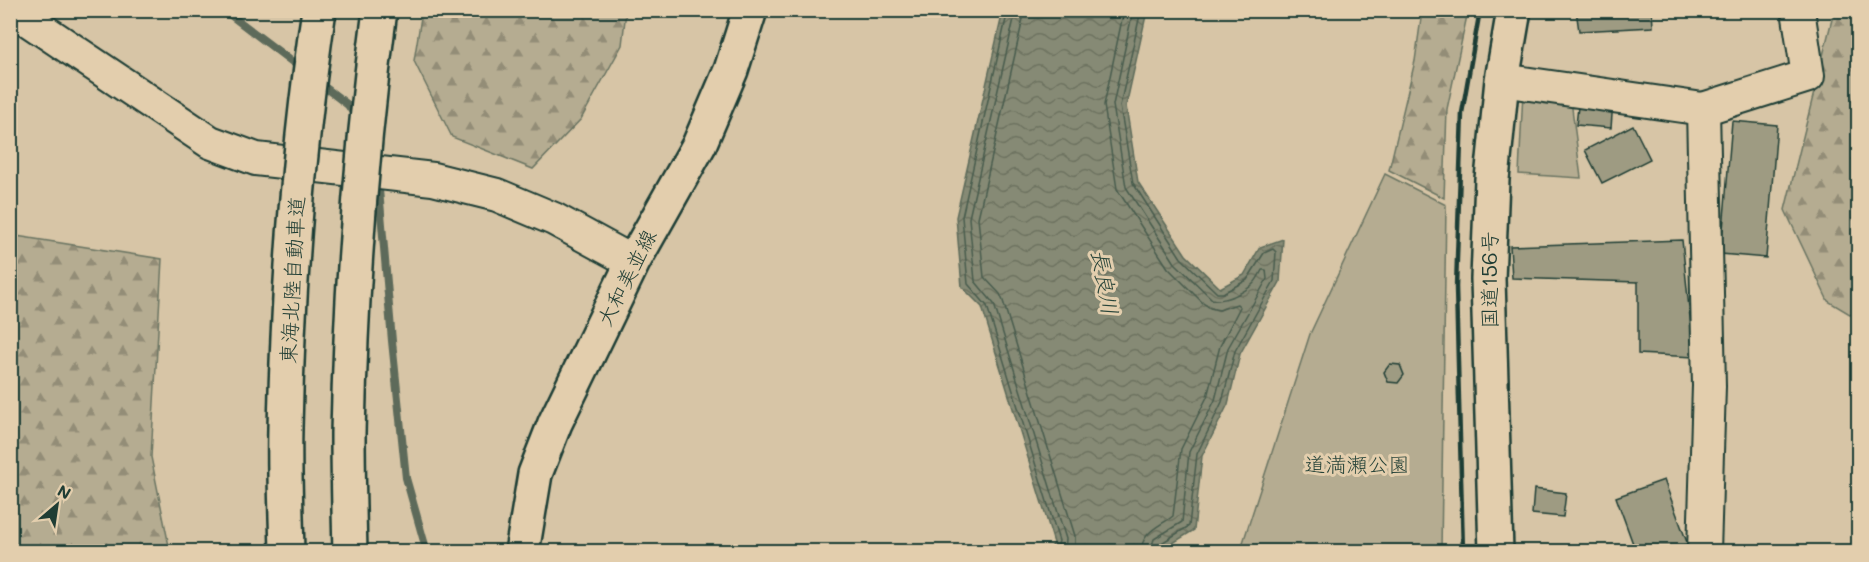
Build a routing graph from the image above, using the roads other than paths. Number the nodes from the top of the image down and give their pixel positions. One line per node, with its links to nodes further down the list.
1 (13, 10): 9 (street)
2 (319, 10): 10 (main road, 東海北陸自動車道, bridge)
3 (380, 10): 11 (main road, bridge)
4 (750, 10): 9 (main road, 大和美並線)
5 (1514, 10): 7 (main road, 国道156号)
6 (1798, 10): 8 (street)
7 (1502, 80): 8 (street); 13 (main road, 国道156号)
8 (1703, 109): 14 (street)
9 (633, 262): 12 (main road, 大和美並線)
10 (287, 552)
11 (350, 552)
12 (522, 552)
13 (1496, 552)
14 (1704, 552)

